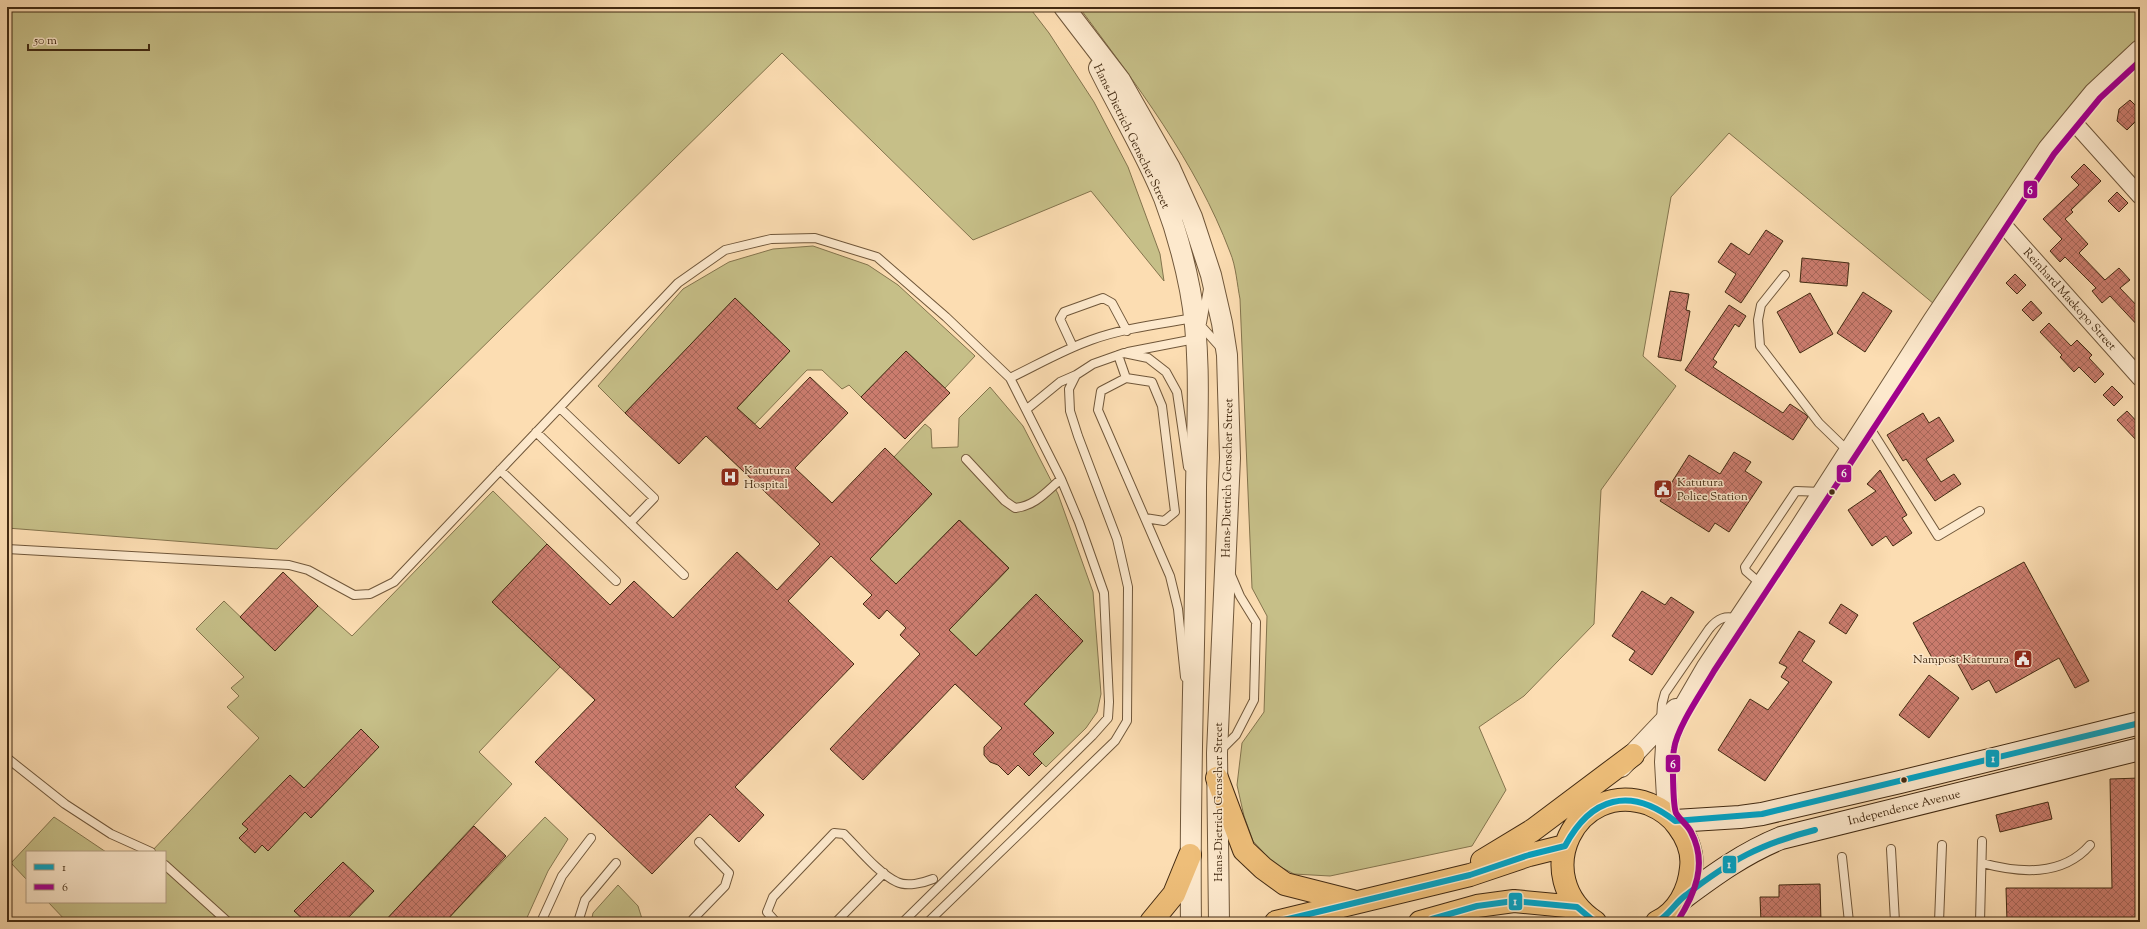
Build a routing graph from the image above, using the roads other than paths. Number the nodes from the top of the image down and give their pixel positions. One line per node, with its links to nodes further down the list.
1 (1064, 7): 2 (street, Hans-Dietrich Genscher Street)
2 (1077, 23): 7 (street, Hans-Dietrich Genscher Street); 9 (street, Hans-Dietrich Genscher Street)
3 (2140, 50): 4 (street)
4 (2071, 119): 5 (street); 6 (street)
5 (2140, 196)
6 (1999, 220): 17 (street, Reinhard Maekopo Street); 20 (street)
7 (1211, 275): 9 (lane); 13 (street, Hans-Dietrich Genscher Street)
8 (1785, 275): 22 (lane)
9 (1197, 328): 10 (lane); 12 (lane); 13 (lane); 28 (street, Hans-Dietrich Genscher Street)
10 (1126, 331): 11 (lane); 11 (lane)
11 (1073, 347): 15 (lane)
12 (1121, 354): 14 (lane); 16 (lane); 28 (lane)
13 (1227, 355): 31 (street, Hans-Dietrich Genscher Street)
14 (1076, 375): 19 (lane); 72 (lane)
15 (1010, 378): 18 (lane); 19 (lane)
16 (1126, 378): 27 (lane); 27 (lane)
17 (2140, 378)
18 (560, 408): 21 (lane); 29 (lane)
19 (1027, 410): 25 (lane)
20 (1867, 424): 22 (street); 26 (lane)
21 (536, 432): 24 (lane); 29 (lane)
22 (1849, 452): 34 (street)
23 (966, 460): 25 (lane)
24 (500, 470): 30 (lane); 33 (lane)
25 (1061, 479): 71 (lane)
26 (1980, 511)
27 (1144, 518): 41 (lane)
28 (1196, 521): 41 (street, Hans-Dietrich Genscher Street)
29 (630, 523): 32 (lane)
30 (7, 549)
31 (1225, 554): 39 (street, Hans-Dietrich Genscher Street); 39 (lane)
32 (684, 575)
33 (616, 581)
34 (1740, 619): 35 (street); 37 (lane)
35 (1694, 690): 37 (street); 44 (street)
36 (2140, 723): 44 (main road, Independence Avenue)
37 (1660, 726): 40 (street)
38 (2140, 749): 63 (main road, Independence Avenue)
39 (1217, 753): 43 (street, Hans-Dietrich Genscher Street)
40 (1633, 755): 45 (street); 61 (main road)
41 (1192, 757): 54 (street, Hans-Dietrich Genscher Street)
42 (7, 758): 53 (lane)
43 (1217, 778): 62 (main road); 75 (street, Hans-Dietrich Genscher Street)
44 (1672, 818): 45 (main road, Independence Avenue); 63 (main road, Independence Avenue)
45 (1576, 824): 51 (main road, Independence Avenue)
46 (591, 838): 67 (lane)
47 (1982, 841): 57 (lane)
48 (699, 842): 65 (lane)
49 (1942, 845): 80 (lane)
50 (2090, 845): 57 (lane)
51 (1565, 846): 61 (main road); 64 (main road, Independence Avenue)
52 (1891, 849): 79 (lane)
53 (149, 851)
54 (1190, 855): 73 (main road); 74 (street, Hans-Dietrich Genscher Street)
55 (1842, 858): 78 (lane)
56 (616, 863): 68 (lane)
57 (1982, 863): 81 (lane)
58 (166, 866): 66 (lane)
59 (884, 873): 60 (lane); 69 (lane); 70 (lane)
60 (933, 879)
61 (1444, 881): 62 (main road)
62 (1355, 901): 76 (main road)
63 (1670, 913)
64 (1586, 916): 77 (main road, Independence Avenue)
65 (693, 919)
66 (228, 922)
67 (541, 922)
68 (578, 922)
69 (776, 922)
70 (836, 922)
71 (904, 922)
72 (928, 922)
73 (1150, 922)
74 (1191, 922)
75 (1219, 922)
76 (1276, 922)
77 (1420, 922)
78 (1849, 922)
79 (1896, 922)
80 (1940, 922)
81 (1980, 922)

